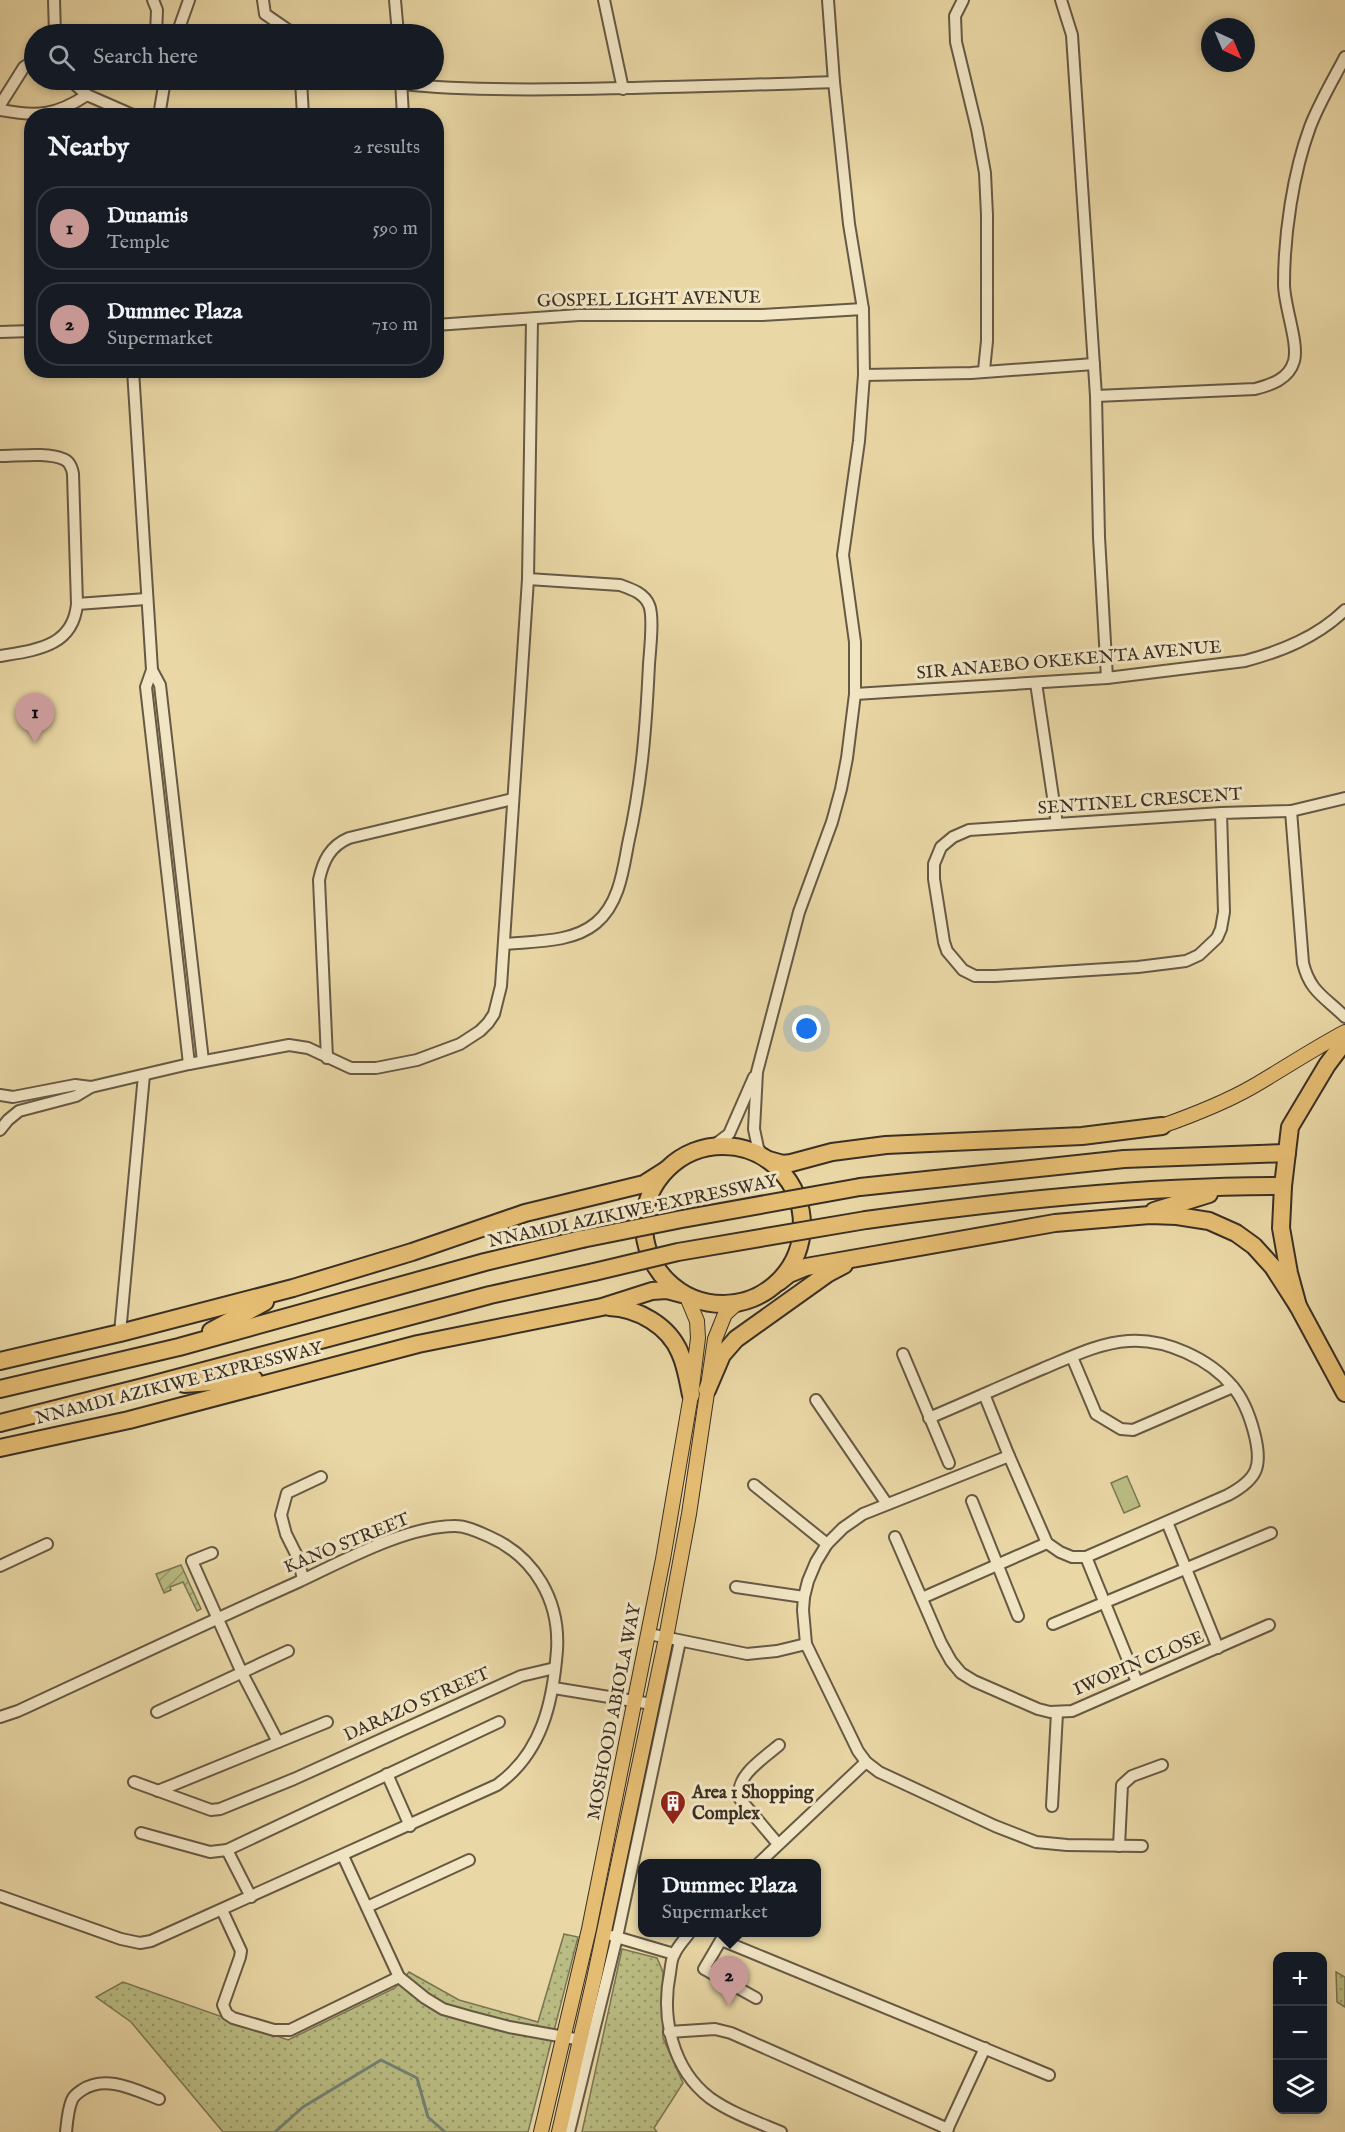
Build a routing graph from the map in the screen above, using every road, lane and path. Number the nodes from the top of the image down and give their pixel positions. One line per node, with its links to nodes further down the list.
1 (54, 0): 10 (street)
2 (153, 0): 11 (street)
3 (189, 0): 12 (street)
4 (263, 0): 13 (street)
5 (395, 0): 14 (street)
6 (604, 0): 19 (street)
7 (828, 0): 17 (street)
8 (963, 0): 39 (street)
9 (1061, 0): 38 (street)
10 (55, 24)
11 (156, 24)
12 (181, 24)
13 (281, 24)
14 (397, 24)
15 (1345, 57): 42 (street)
16 (24, 67): 25 (street)
17 (834, 82): 19 (street); 33 (street)
18 (444, 86): 19 (street)
19 (623, 89)
20 (81, 90): 24 (street)
21 (163, 90): 28 (street)
22 (302, 90): 29 (street)
23 (402, 90): 30 (street)
24 (87, 95): 26 (street); 27 (street)
25 (0, 105)
26 (64, 108)
27 (117, 108)
28 (160, 108)
29 (303, 108)
30 (403, 108)
31 (0, 110): 32 (street)
32 (24, 115)
33 (863, 309): 34 (street, GOSPEL LIGHT AVENUE); 40 (street)
34 (532, 319): 35 (street, GOSPEL LIGHT AVENUE); 44 (street)
35 (444, 324)
36 (0, 332): 37 (street)
37 (24, 332)
38 (1094, 364): 39 (street); 42 (street)
39 (984, 370): 40 (street)
40 (864, 375): 52 (street)
41 (133, 378): 45 (street)
42 (1096, 396): 50 (street)
43 (0, 456): 46 (street)
44 (528, 579): 56 (street); 60 (street)
45 (146, 599): 46 (street); 49 (street)
46 (77, 604): 48 (street)
47 (1345, 610): 50 (street, SIR ANAEBO OKEKENTA AVENUE)
48 (0, 656)
49 (152, 670): 53 (street); 54 (street)
50 (1107, 678): 51 (street, SIR ANAEBO OKEKENTA AVENUE)
51 (1036, 683): 52 (street, SIR ANAEBO OKEKENTA AVENUE); 59 (street)
52 (855, 694): 67 (street)
53 (169, 764): 54 (street); 65 (street)
54 (155, 766): 66 (street)
55 (1345, 798): 57 (street, SENTINEL CRESCENT)
56 (513, 799): 60 (street); 64 (street)
57 (1291, 811): 58 (street, SENTINEL CRESCENT); 61 (street)
58 (1221, 813): 59 (street, SENTINEL CRESCENT); 59 (street, SENTINEL CRESCENT)
59 (1057, 824)
60 (504, 944): 64 (street)
61 (1345, 1017)
62 (1345, 1032): 71 (main road)
63 (1345, 1041): 74 (highway)
64 (327, 1058): 65 (street)
65 (203, 1062): 66 (street)
66 (189, 1064): 68 (street)
67 (757, 1072): 73 (street); 75 (street)
68 (144, 1075): 69 (street); 87 (street)
69 (91, 1087): 70 (street); 72 (street)
70 (0, 1095)
71 (1162, 1126): 75 (highway, NNAMDI AZIKIWE EXPRESSWAY)
72 (0, 1131)
73 (706, 1148): 75 (highway); 76 (highway)
74 (1287, 1153): 78 (highway); 88 (highway, NNAMDI AZIKIWE EXPRESSWAY, bridge)
75 (767, 1159): 81 (highway)
76 (666, 1170): 82 (highway, NNAMDI AZIKIWE EXPRESSWAY); 83 (highway)
77 (1239, 1186): 78 (highway, NNAMDI AZIKIWE EXPRESSWAY); 79 (highway); 93 (highway, NNAMDI AZIKIWE EXPRESSWAY, bridge)
78 (1283, 1186): 85 (highway)
79 (1131, 1217): 80 (highway); 85 (highway)
80 (860, 1258): 81 (highway); 96 (highway)
81 (779, 1282): 84 (highway)
82 (293, 1288): 87 (highway, NNAMDI AZIKIWE EXPRESSWAY); 88 (highway)
83 (685, 1295): 84 (highway); 86 (highway, NNAMDI AZIKIWE EXPRESSWAY); 96 (main road, MOSHOOD ABIOLA WAY)
84 (736, 1304): 96 (main road, MOSHOOD ABIOLA WAY)
85 (1298, 1306): 97 (highway)
86 (602, 1307): 92 (highway, NNAMDI AZIKIWE EXPRESSWAY); 96 (highway)
87 (120, 1333): 91 (highway, NNAMDI AZIKIWE EXPRESSWAY)
88 (179, 1347): 95 (highway, NNAMDI AZIKIWE EXPRESSWAY)
89 (903, 1354): 100 (street)
90 (1072, 1356): 94 (street); 94 (street); 98 (street)
91 (0, 1361)
92 (294, 1376): 93 (highway); 102 (highway, NNAMDI AZIKIWE EXPRESSWAY)
93 (147, 1386): 101 (highway, NNAMDI AZIKIWE EXPRESSWAY)
94 (1233, 1387): 109 (street)
95 (0, 1389)
96 (699, 1392): 129 (main road, MOSHOOD ABIOLA WAY); 130 (main road, MOSHOOD ABIOLA WAY)
97 (1345, 1393)
98 (984, 1394): 100 (street); 103 (street)
99 (816, 1400): 108 (street)
100 (929, 1418): 104 (street)
101 (5, 1422)
102 (0, 1448)
103 (1009, 1456): 108 (street); 112 (street)
104 (949, 1463)
105 (321, 1477): 120 (street)
106 (754, 1485): 114 (street)
107 (972, 1501): 117 (street)
108 (886, 1504): 114 (street)
109 (1167, 1522): 116 (street); 119 (street)
110 (1271, 1533): 119 (street)
111 (895, 1537): 123 (street, IWOPIN CLOSE)
112 (1047, 1543): 116 (street); 117 (street)
113 (47, 1544): 118 (street)
114 (827, 1544): 122 (street)
115 (212, 1552): 126 (street)
116 (1086, 1557): 124 (street)
117 (998, 1565): 123 (street); 125 (street)
118 (0, 1566)
119 (1185, 1569): 124 (street); 132 (street)
120 (303, 1579): 126 (street, KANO STREET); 134 (street, KANO STREET)
121 (736, 1587): 122 (street)
122 (804, 1597): 131 (street)
123 (922, 1598): 141 (street, IWOPIN CLOSE)
124 (1103, 1602): 127 (street); 136 (street)
125 (1018, 1616)
126 (217, 1618): 135 (street); 142 (street, KANO STREET)
127 (1053, 1624)
128 (1269, 1625): 132 (street, IWOPIN CLOSE)
129 (649, 1634): 130 (street); 138 (main road, MOSHOOD ABIOLA WAY)
130 (673, 1639): 131 (street); 139 (main road, MOSHOOD ABIOLA WAY); 167 (street)
131 (806, 1644): 147 (street)
132 (1218, 1648): 136 (street, IWOPIN CLOSE)
133 (288, 1651): 135 (street)
134 (555, 1668): 137 (street, KANO STREET); 151 (street, DARAZO STREET)
135 (242, 1673): 140 (street); 145 (street)
136 (1137, 1682): 141 (street, IWOPIN CLOSE)
137 (554, 1688): 138 (street); 153 (street, KANO STREET)
138 (636, 1701): 139 (street); 166 (main road, MOSHOOD ABIOLA WAY)
139 (652, 1704): 167 (main road, MOSHOOD ABIOLA WAY)
140 (158, 1712)
141 (1057, 1713): 152 (street)
142 (0, 1718)
143 (327, 1722): 145 (street)
144 (500, 1722): 149 (street)
145 (278, 1742): 151 (street)
146 (779, 1745): 155 (street)
147 (866, 1762): 155 (street); 156 (street)
148 (1162, 1766): 156 (street)
149 (387, 1774): 153 (street); 158 (street)
150 (134, 1782): 151 (street, DARAZO STREET)
151 (159, 1791)
152 (1052, 1806)
153 (410, 1826): 159 (street, KANO STREET)
154 (141, 1833): 158 (street)
155 (778, 1844): 160 (street)
156 (1119, 1846): 157 (street)
157 (1142, 1846)
158 (227, 1850): 163 (street)
159 (343, 1856): 163 (street, KANO STREET); 164 (street)
160 (762, 1859)
161 (469, 1860): 164 (street)
162 (0, 1896): 165 (street, KANO STREET)
163 (251, 1897): 165 (street, KANO STREET)
164 (367, 1907): 170 (street)
165 (222, 1910): 170 (street)
166 (590, 1929): 167 (street); 173 (main road, MOSHOOD ABIOLA WAY)
167 (611, 1935): 169 (street); 174 (main road, MOSHOOD ABIOLA WAY); 178 (street)
168 (686, 1937): 169 (street)
169 (674, 1954): 172 (street)
170 (399, 1977): 173 (street)
171 (756, 1998): 175 (street)
172 (669, 2032): 179 (street); 182 (street)
173 (565, 2036): 174 (street); 181 (main road, MOSHOOD ABIOLA WAY)
174 (580, 2040): 178 (main road, MOSHOOD ABIOLA WAY)
175 (985, 2048): 176 (street); 179 (street)
176 (1049, 2075)
177 (159, 2099): 180 (street)
178 (563, 2129)
179 (947, 2130)
180 (66, 2132)
181 (541, 2132)
182 (781, 2132)

